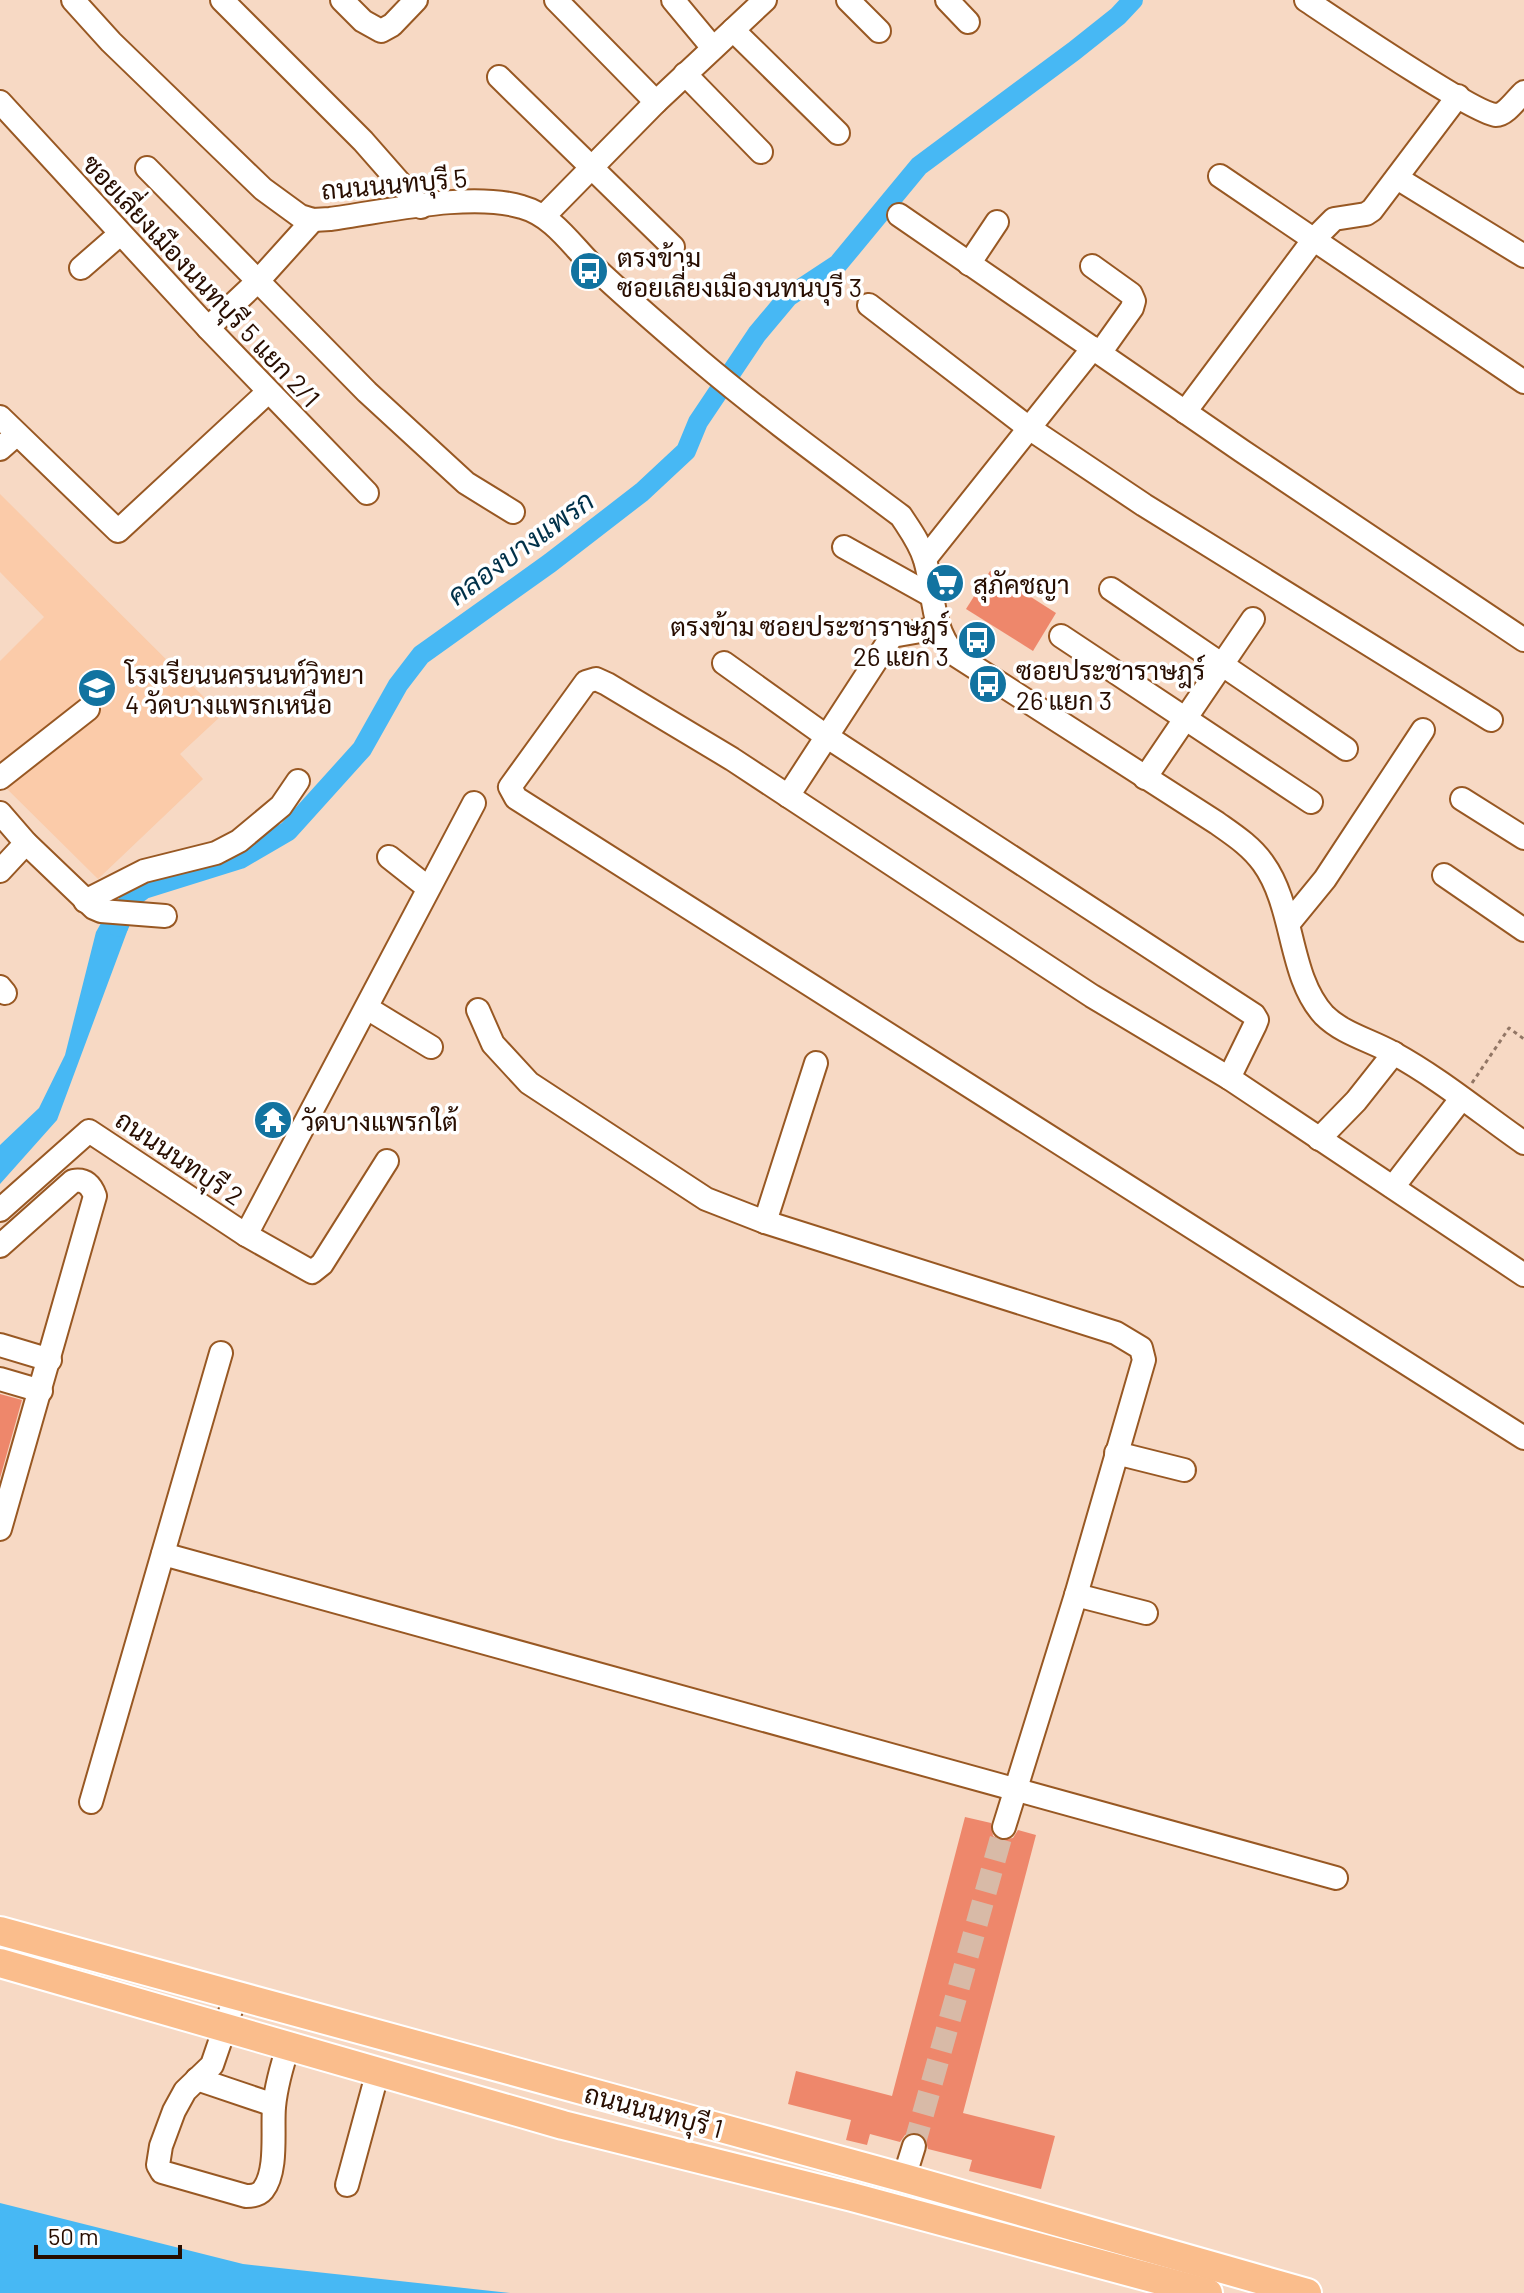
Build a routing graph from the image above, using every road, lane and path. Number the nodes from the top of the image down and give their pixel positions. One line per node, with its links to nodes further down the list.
1 (73, 0): 30 (street, ถนนนนทบุรี 5)
2 (222, 0): 27 (street)
3 (342, 0): 4 (street)
4 (416, 0)
5 (556, 0): 20 (street)
6 (673, 0): 14 (street)
7 (765, 0): 12 (street)
8 (848, 0): 13 (street)
9 (947, 0): 11 (street)
10 (1306, 0): 18 (street)
11 (968, 22)
12 (733, 30): 14 (street); 21 (street)
13 (879, 31)
14 (713, 48): 15 (street)
15 (685, 74): 20 (street); 22 (street)
16 (499, 77): 24 (street)
17 (1524, 92): 18 (street)
18 (1458, 96): 26 (street)
19 (0, 102): 32 (street, ซอยเลี่ยงเมืองนนทบุรี 5 แยก 2/1)
20 (656, 102): 24 (street)
21 (838, 133)
22 (761, 152)
23 (147, 168): 39 (street)
24 (591, 170): 29 (street); 34 (street)
25 (1220, 176): 33 (street)
26 (1397, 178): 33 (street); 35 (street)
27 (421, 207): 29 (street, ถนนนนทบุรี 5); 30 (street, ถนนนนทบุรี 5)
28 (899, 215): 36 (street)
29 (544, 216): 52 (street, ถนนนนทบุรี 5)
30 (313, 220): 39 (street)
31 (997, 222): 36 (street)
32 (120, 234): 38 (street); 41 (street, ซอยเลี่ยงเมืองนนทบุรี 5 แยก 2/1)
33 (1314, 239): 43 (street); 45 (street)
34 (673, 247)
35 (1524, 256)
36 (969, 264): 42 (street)
37 (1092, 266): 42 (street)
38 (81, 268)
39 (258, 281): 41 (street); 50 (street)
40 (869, 305): 47 (street)
41 (208, 328): 44 (street, ซอยเลี่ยงเมืองนนทบุรี 5 แยก 2/1)
42 (1096, 351): 45 (street); 47 (street)
43 (1524, 382)
44 (268, 392): 48 (street); 49 (street, ซอยเลี่ยงเมืองนนทบุรี 5 แยก 2/1)
45 (1185, 412): 58 (street)
46 (0, 417): 48 (street)
47 (1029, 428): 52 (street); 63 (street)
48 (8, 442)
49 (367, 493)
50 (513, 512)
51 (844, 547): 54 (street)
52 (925, 559): 54 (street, ถนนนนทบุรี 5)
53 (1111, 589): 60 (street)
54 (932, 596): 56 (street, ถนนนนทบุรี 5)
55 (1253, 619): 60 (street)
56 (938, 628): 65 (street); 68 (street)
57 (1061, 636): 62 (street)
58 (1524, 640)
59 (724, 663): 65 (street)
60 (1222, 665): 62 (street); 66 (street)
61 (88, 709): 67 (street)
62 (1185, 719): 68 (street); 72 (street)
63 (1491, 720)
64 (1423, 730): 83 (street)
65 (826, 736): 70 (street); 91 (street)
66 (1346, 749)
67 (0, 778)
68 (1145, 778): 83 (street)
69 (298, 781): 81 (street)
70 (788, 796): 91 (street); 107 (street)
71 (1462, 799): 75 (street)
72 (1311, 802)
73 (474, 803): 80 (street)
74 (0, 813): 76 (street)
75 (1524, 838)
76 (26, 843): 78 (street); 81 (street)
77 (389, 857): 80 (street)
78 (0, 871)
79 (1444, 875): 84 (street)
80 (427, 887): 85 (street)
81 (93, 906): 82 (street)
82 (165, 916)
83 (1289, 923): 89 (street)
84 (1524, 930)
85 (367, 1008): 88 (street); 99 (street)
86 (478, 1010): 98 (street)
87 (1524, 1039): 92 (path)
88 (431, 1047)
89 (1394, 1053): 92 (street); 93 (street)
90 (816, 1063): 98 (street)
91 (1229, 1078): 93 (street)
92 (1461, 1099): 94 (street); 96 (street)
93 (1319, 1139): 96 (street)
94 (1524, 1143)
95 (387, 1161): 99 (street, ถนนนนทบุรี 2)
96 (1393, 1187): 101 (street)
97 (0, 1210): 99 (street, ถนนนนทบุรี 2)
98 (765, 1222): 108 (street)
99 (246, 1235)
100 (0, 1246): 104 (street)
101 (1524, 1275)
102 (0, 1345): 104 (street)
103 (221, 1353): 112 (street)
104 (50, 1360): 106 (street)
105 (0, 1379): 106 (street)
106 (41, 1391): 110 (street)
107 (1524, 1438)
108 (1116, 1453): 109 (street); 113 (street)
109 (1184, 1470)
110 (6, 1486): 111 (street)
111 (0, 1529)
112 (163, 1554): 115 (street); 116 (street)
113 (1076, 1595): 114 (street); 115 (street)
114 (1146, 1613)
115 (1015, 1789): 117 (street); 118 (street)
116 (91, 1802)
117 (1004, 1827)
118 (1336, 1878)
119 (0, 1931): 121 (main road, ถนนนนทบุรี 1)
120 (0, 1963): 122 (main road, ถนนนนทบุรี 1)
121 (236, 1995): 122 (street); 128 (main road, ถนนนนทบุรี 1)
122 (226, 2027): 123 (main road, ถนนนนทบุรี 1); 125 (street)
123 (289, 2044): 124 (main road, ถนนนนทบุรี 1); 126 (street)
124 (378, 2071): 129 (street); 130 (main road, ถนนนนทบุรี 1)
125 (197, 2079): 126 (street); 126 (street)
126 (274, 2105)
127 (914, 2146): 128 (street)
128 (904, 2178): 131 (main road, ถนนนนทบุรี 1)
129 (347, 2185)
130 (1208, 2293)
131 (1307, 2293)

